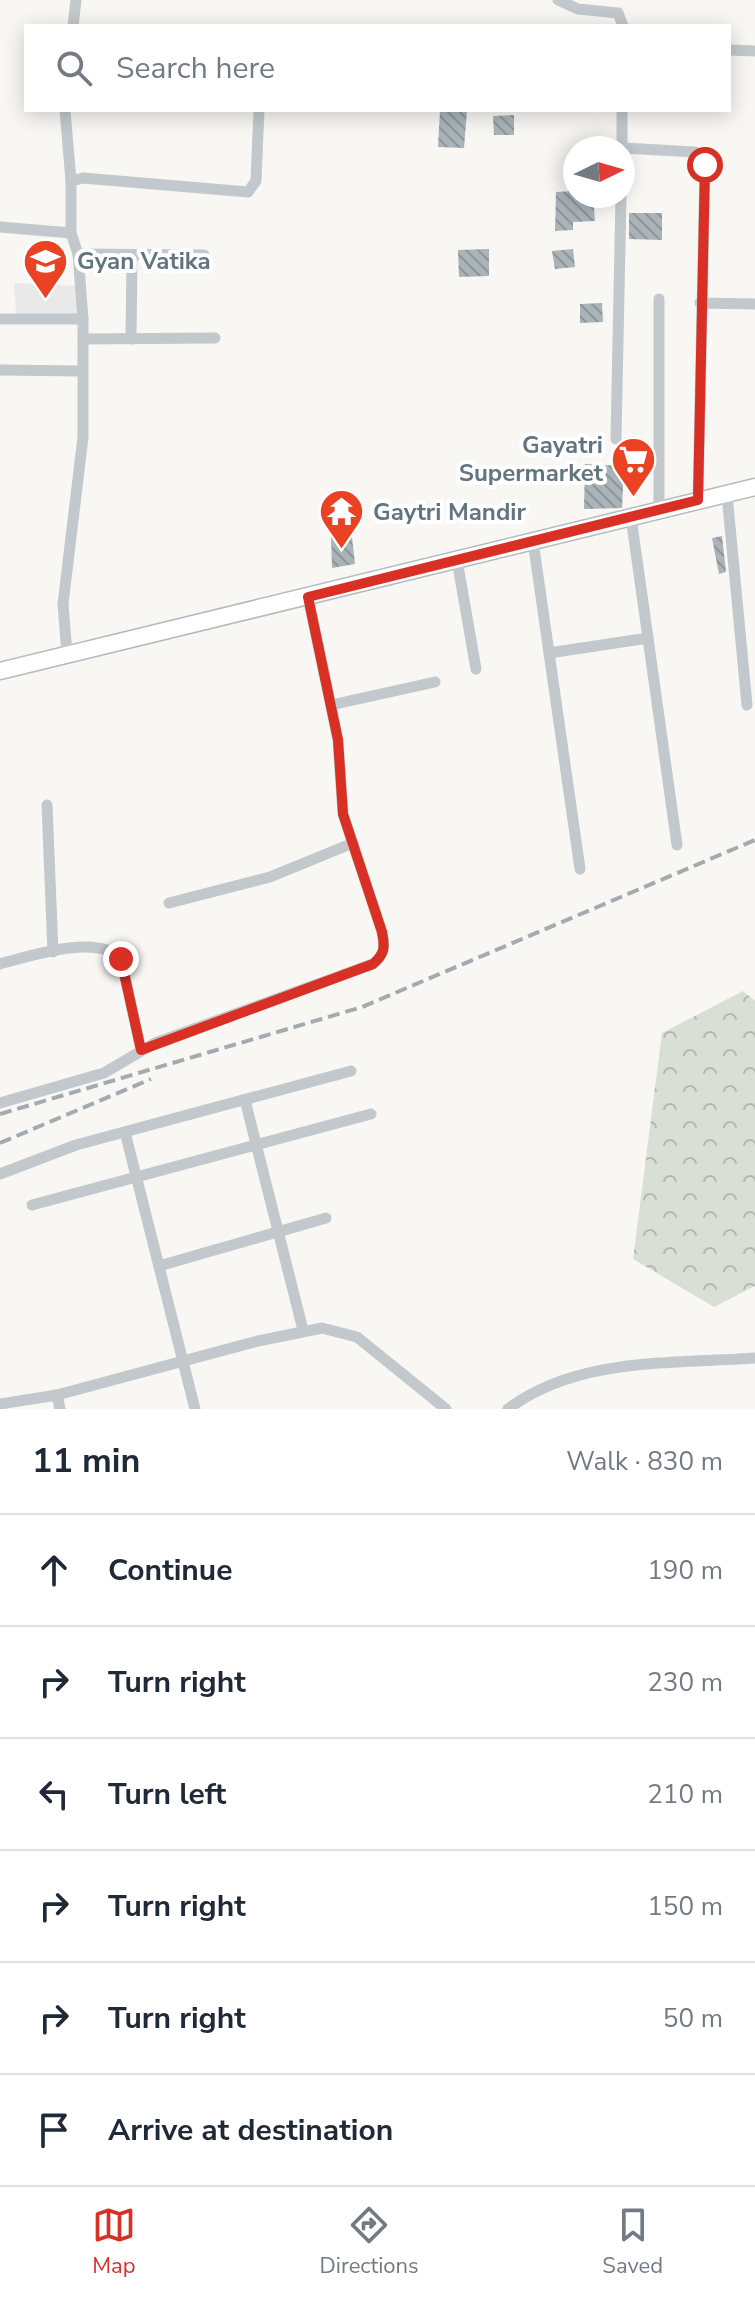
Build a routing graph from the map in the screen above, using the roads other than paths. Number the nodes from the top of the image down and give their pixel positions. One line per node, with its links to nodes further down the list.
1 (76, 0): 3 (street)
2 (558, 0): 4 (street)
3 (73, 24)
4 (622, 24)
5 (731, 50): 6 (street)
6 (755, 51)
7 (65, 112): 12 (street)
8 (259, 112): 12 (street)
9 (622, 112): 10 (street)
10 (622, 136)
11 (635, 148): 20 (street)
12 (71, 181): 15 (street)
13 (621, 208): 29 (street)
14 (0, 227): 15 (street)
15 (71, 233): 16 (street)
16 (78, 254): 18 (street); 23 (street)
17 (204, 255): 18 (street)
18 (132, 257): 26 (street)
19 (659, 299): 33 (street)
20 (700, 303): 21 (street); 32 (street)
21 (755, 304)
22 (0, 319): 23 (street)
23 (83, 319): 25 (street)
24 (215, 338): 26 (street)
25 (83, 339): 26 (street); 28 (street)
26 (131, 339)
27 (0, 370): 28 (street)
28 (81, 371): 40 (street)
29 (616, 439)
30 (755, 487): 31 (main road)
31 (727, 495): 32 (main road); 45 (street)
32 (698, 500): 33 (main road)
33 (659, 510): 34 (main road)
34 (631, 517): 35 (main road); 38 (street)
35 (533, 541): 36 (main road); 39 (street)
36 (457, 560): 37 (main road); 41 (street)
37 (308, 597): 40 (main road); 44 (street)
38 (648, 638): 39 (street); 48 (street)
39 (549, 653): 49 (street)
40 (67, 654): 42 (main road)
41 (476, 669)
42 (0, 671)
43 (435, 682): 44 (street)
44 (331, 705): 47 (street)
45 (747, 705)
46 (47, 805): 51 (street)
47 (353, 843): 50 (street); 53 (street)
48 (677, 845)
49 (580, 869)
50 (169, 903)
51 (53, 952): 52 (street); 53 (street)
52 (0, 964)
53 (141, 1050): 56 (street)
54 (351, 1071): 55 (street)
55 (245, 1100): 58 (street); 59 (street)
56 (0, 1103)
57 (371, 1114): 59 (street)
58 (125, 1132): 60 (street); 61 (street)
59 (257, 1147): 61 (street); 64 (street)
60 (0, 1174)
61 (137, 1177): 62 (street); 65 (street)
62 (32, 1205)
63 (326, 1218): 64 (street)
64 (279, 1233): 65 (street); 66 (street)
65 (159, 1266): 68 (street)
66 (303, 1330): 68 (street); 71 (street)
67 (755, 1358): 74 (street)
68 (183, 1362): 69 (street); 73 (street)
69 (57, 1395): 70 (street); 72 (street)
70 (0, 1404)
71 (441, 1408)
72 (60, 1409)
73 (195, 1409)
74 (508, 1409)

